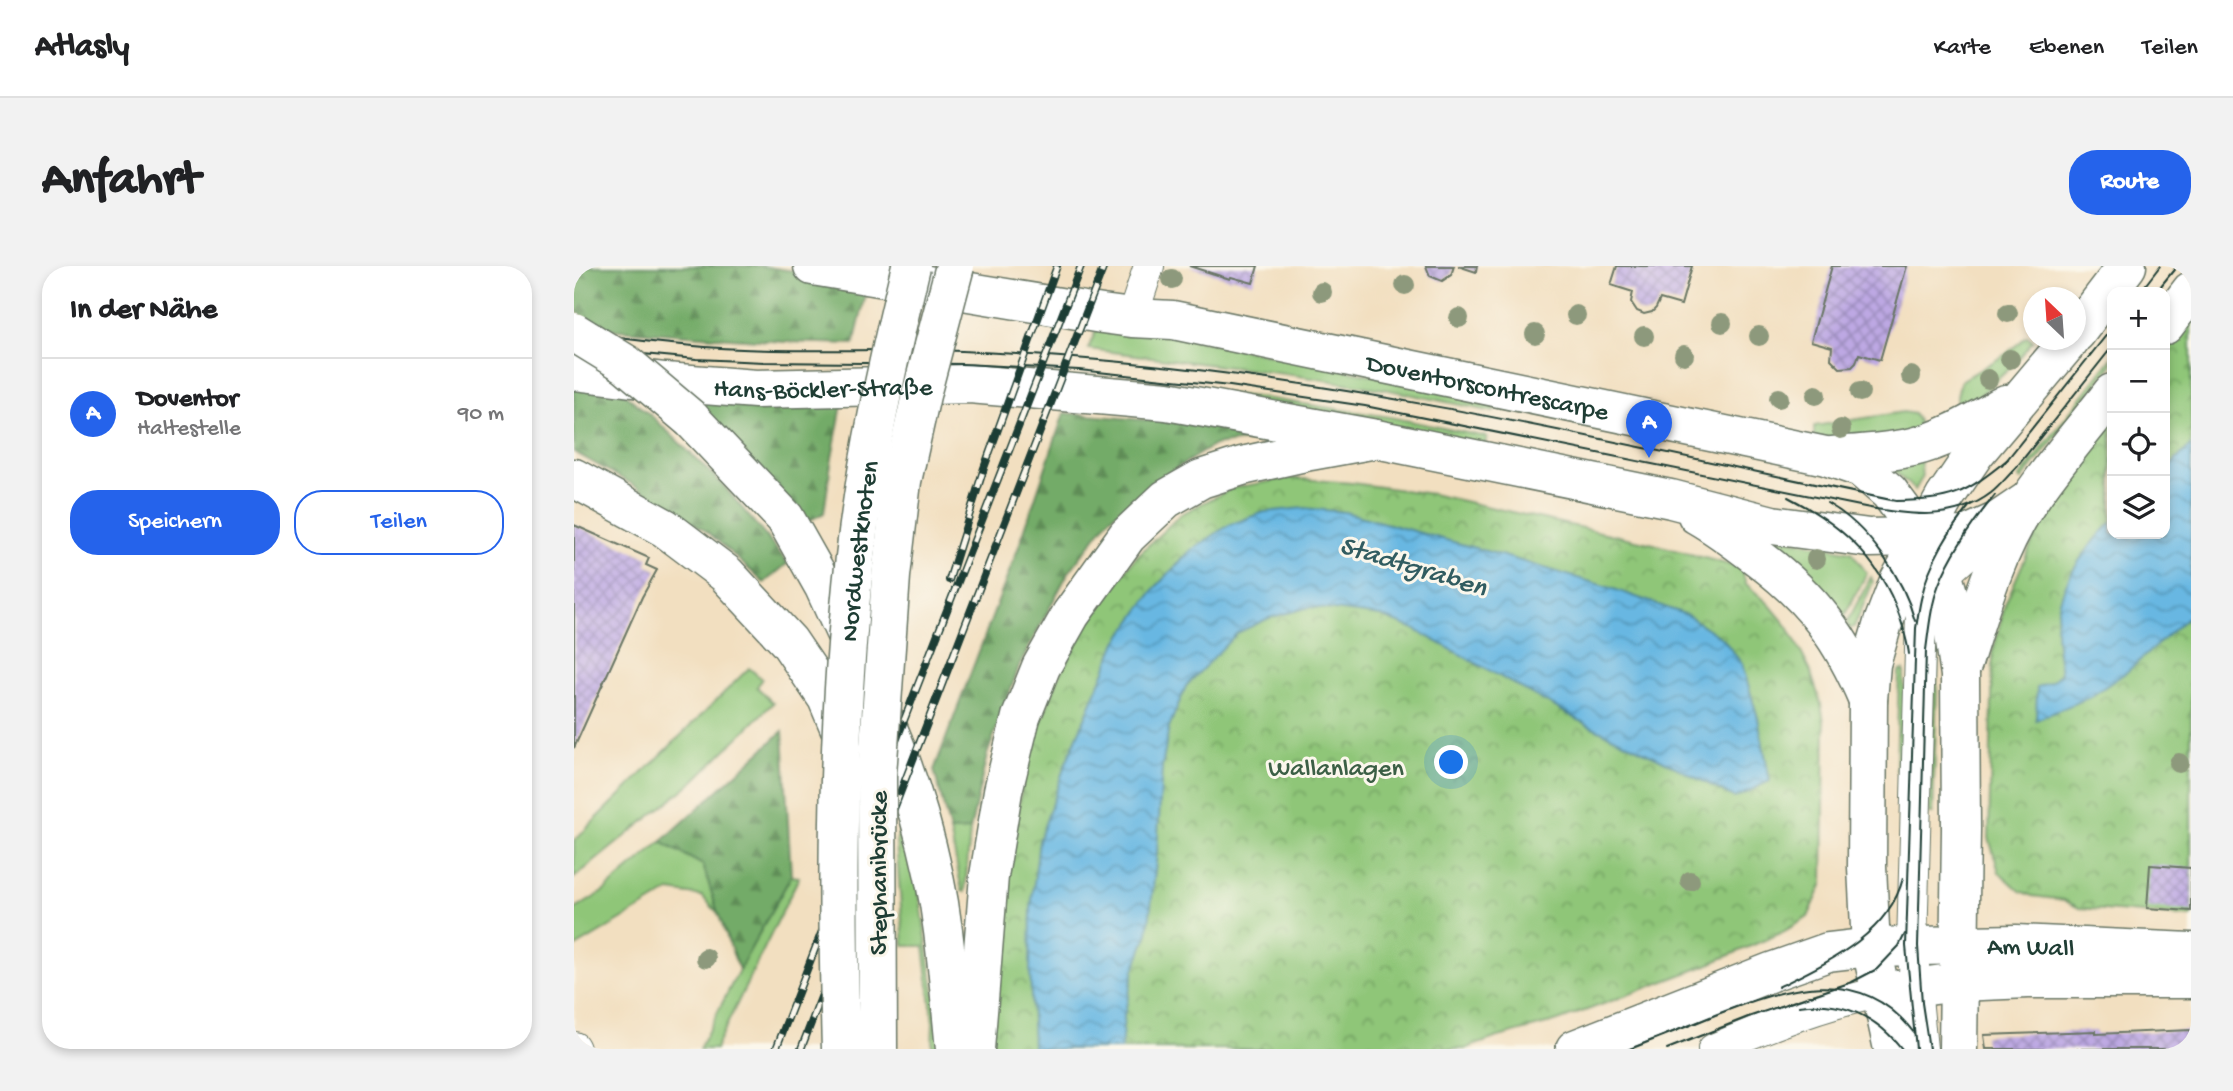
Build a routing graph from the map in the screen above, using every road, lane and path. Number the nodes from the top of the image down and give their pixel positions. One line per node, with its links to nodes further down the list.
1 (813, 266): 7 (main road)
2 (911, 266): 26 (main road, Nordwestknoten, bridge)
3 (955, 266): 24 (main road, Nordwestknoten, bridge)
4 (1149, 266): 7 (street)
5 (2114, 271): 8 (main road)
6 (2191, 291): 9 (main road)
7 (1117, 316): 16 (main road, Doventorscontrescarpe)
8 (2086, 317)
9 (2170, 318)
10 (574, 332): 36 (main road, bridge)
11 (2062, 350): 13 (main road)
12 (574, 371): 15 (main road, Hans-Böckler-Straße)
13 (2025, 395): 16 (main road); 20 (main road)
14 (2107, 399): 19 (main road)
15 (1376, 439): 18 (main road); 37 (main road)
16 (1826, 456): 20 (main road, Doventorscontrescarpe)
17 (574, 478): 34 (main road)
18 (1671, 499): 20 (main road); 25 (main road)
19 (2029, 500): 20 (main road); 21 (street); 23 (main road)
20 (1923, 538): 21 (main road, Doventorscontrescarpe); 22 (street); 25 (main road)
21 (1943, 576): 22 (street); 23 (main road, Doventorscontrescarpe)
22 (1921, 613): 27 (street)
23 (1960, 675): 30 (main road)
24 (882, 697): 35 (main road, Stephanibrücke, bridge)
25 (1868, 700): 28 (main road)
26 (838, 841): 33 (main road, Stephanibrücke, bridge)
27 (1912, 946): 28 (main road, Am Wall); 30 (main road, Am Wall); 32 (street)
28 (1871, 947): 32 (main road); 38 (main road, Am Wall)
29 (2191, 952): 30 (main road, Am Wall)
30 (1959, 964): 31 (main road, Am Wall); 32 (main road, Am Wall); 42 (main road)
31 (2191, 979)
32 (1898, 990): 39 (street); 40 (main road); 41 (street)
33 (841, 1049)
34 (863, 1049)
35 (878, 1049)
36 (955, 1049)
37 (975, 1049)
38 (1575, 1049)
39 (1713, 1049)
40 (1893, 1049)
41 (1922, 1049)
42 (1958, 1049)

